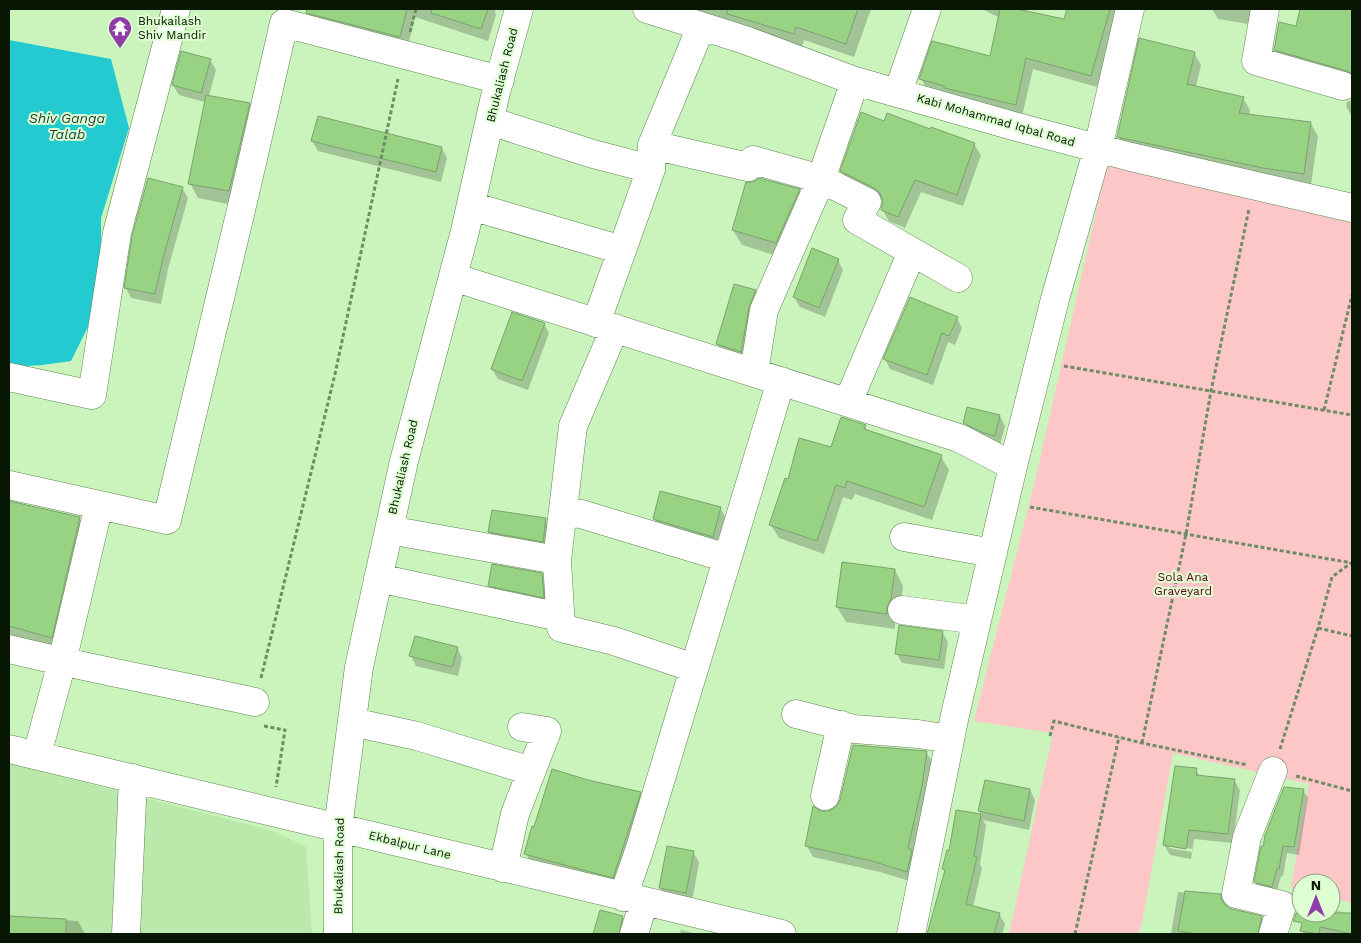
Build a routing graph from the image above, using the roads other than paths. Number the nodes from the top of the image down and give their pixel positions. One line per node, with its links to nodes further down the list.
1 (176, 9): 24 (street)
2 (519, 9): 8 (street, Bhukaliash Road)
3 (647, 9): 7 (street, Kabi Mohammad Iqbal Road)
4 (927, 9): 11 (street)
5 (1130, 9): 13 (street)
6 (1265, 9): 10 (street)
7 (701, 27): 9 (street, Kabi Mohammad Iqbal Road); 14 (street)
8 (500, 80): 12 (street, Bhukaliash Road); 29 (street)
9 (856, 81): 11 (street, Kabi Mohammad Iqbal Road); 15 (street)
10 (1343, 86)
11 (898, 92): 13 (street, Kabi Mohammad Iqbal Road)
12 (490, 121): 14 (street); 16 (street, Bhukaliash Road)
13 (1098, 148): 17 (street, Kabi Mohammad Iqbal Road); 27 (street)
14 (652, 157): 15 (street); 18 (street)
15 (821, 179): 19 (street); 23 (street)
16 (470, 206): 18 (street); 20 (street, Bhukaliash Road)
17 (1352, 208)
18 (622, 250): 22 (street)
19 (912, 252): 21 (street); 26 (street)
20 (452, 277): 22 (street); 31 (street, Bhukaliash Road)
21 (958, 278)
22 (606, 326): 23 (street); 30 (street)
23 (754, 372): 25 (street)
24 (9, 377)
25 (781, 381): 26 (street); 34 (street)
26 (848, 402): 27 (street)
27 (1013, 466): 33 (street)
28 (9, 485): 29 (street)
29 (98, 505): 41 (street)
30 (563, 512): 34 (street); 35 (street)
31 (389, 530): 35 (street); 36 (street, Bhukaliash Road)
32 (904, 537): 33 (street)
33 (992, 554): 39 (street)
34 (727, 558): 42 (street)
35 (557, 560): 38 (street)
36 (378, 578): 38 (street); 45 (street, Bhukaliash Road)
37 (902, 610): 39 (street)
38 (560, 617): 42 (street)
39 (977, 620): 48 (street)
40 (9, 649): 41 (street)
41 (62, 662): 43 (street); 50 (street)
42 (694, 668): 57 (street)
43 (255, 702)
44 (796, 714): 46 (street)
45 (352, 722): 51 (street); 55 (street, Bhukaliash Road)
46 (841, 725): 48 (street); 54 (street)
47 (522, 727): 51 (street)
48 (950, 739): 63 (street)
49 (9, 749): 50 (street, Ekbalpur Lane)
50 (37, 755): 53 (street, Ekbalpur Lane)
51 (531, 771): 56 (street)
52 (1273, 771): 64 (street)
53 (133, 778): 55 (street, Ekbalpur Lane); 59 (street)
54 (824, 796)
55 (338, 828): 56 (street, Ekbalpur Lane); 60 (street, Bhukaliash Road)
56 (503, 868): 57 (street, Ekbalpur Lane)
57 (633, 899): 58 (street, Ekbalpur Lane); 61 (street)
58 (750, 930): 62 (street, Ekbalpur Lane)
59 (126, 934)
60 (338, 934)
61 (634, 934)
62 (782, 934)
63 (911, 934)
64 (1273, 934)

